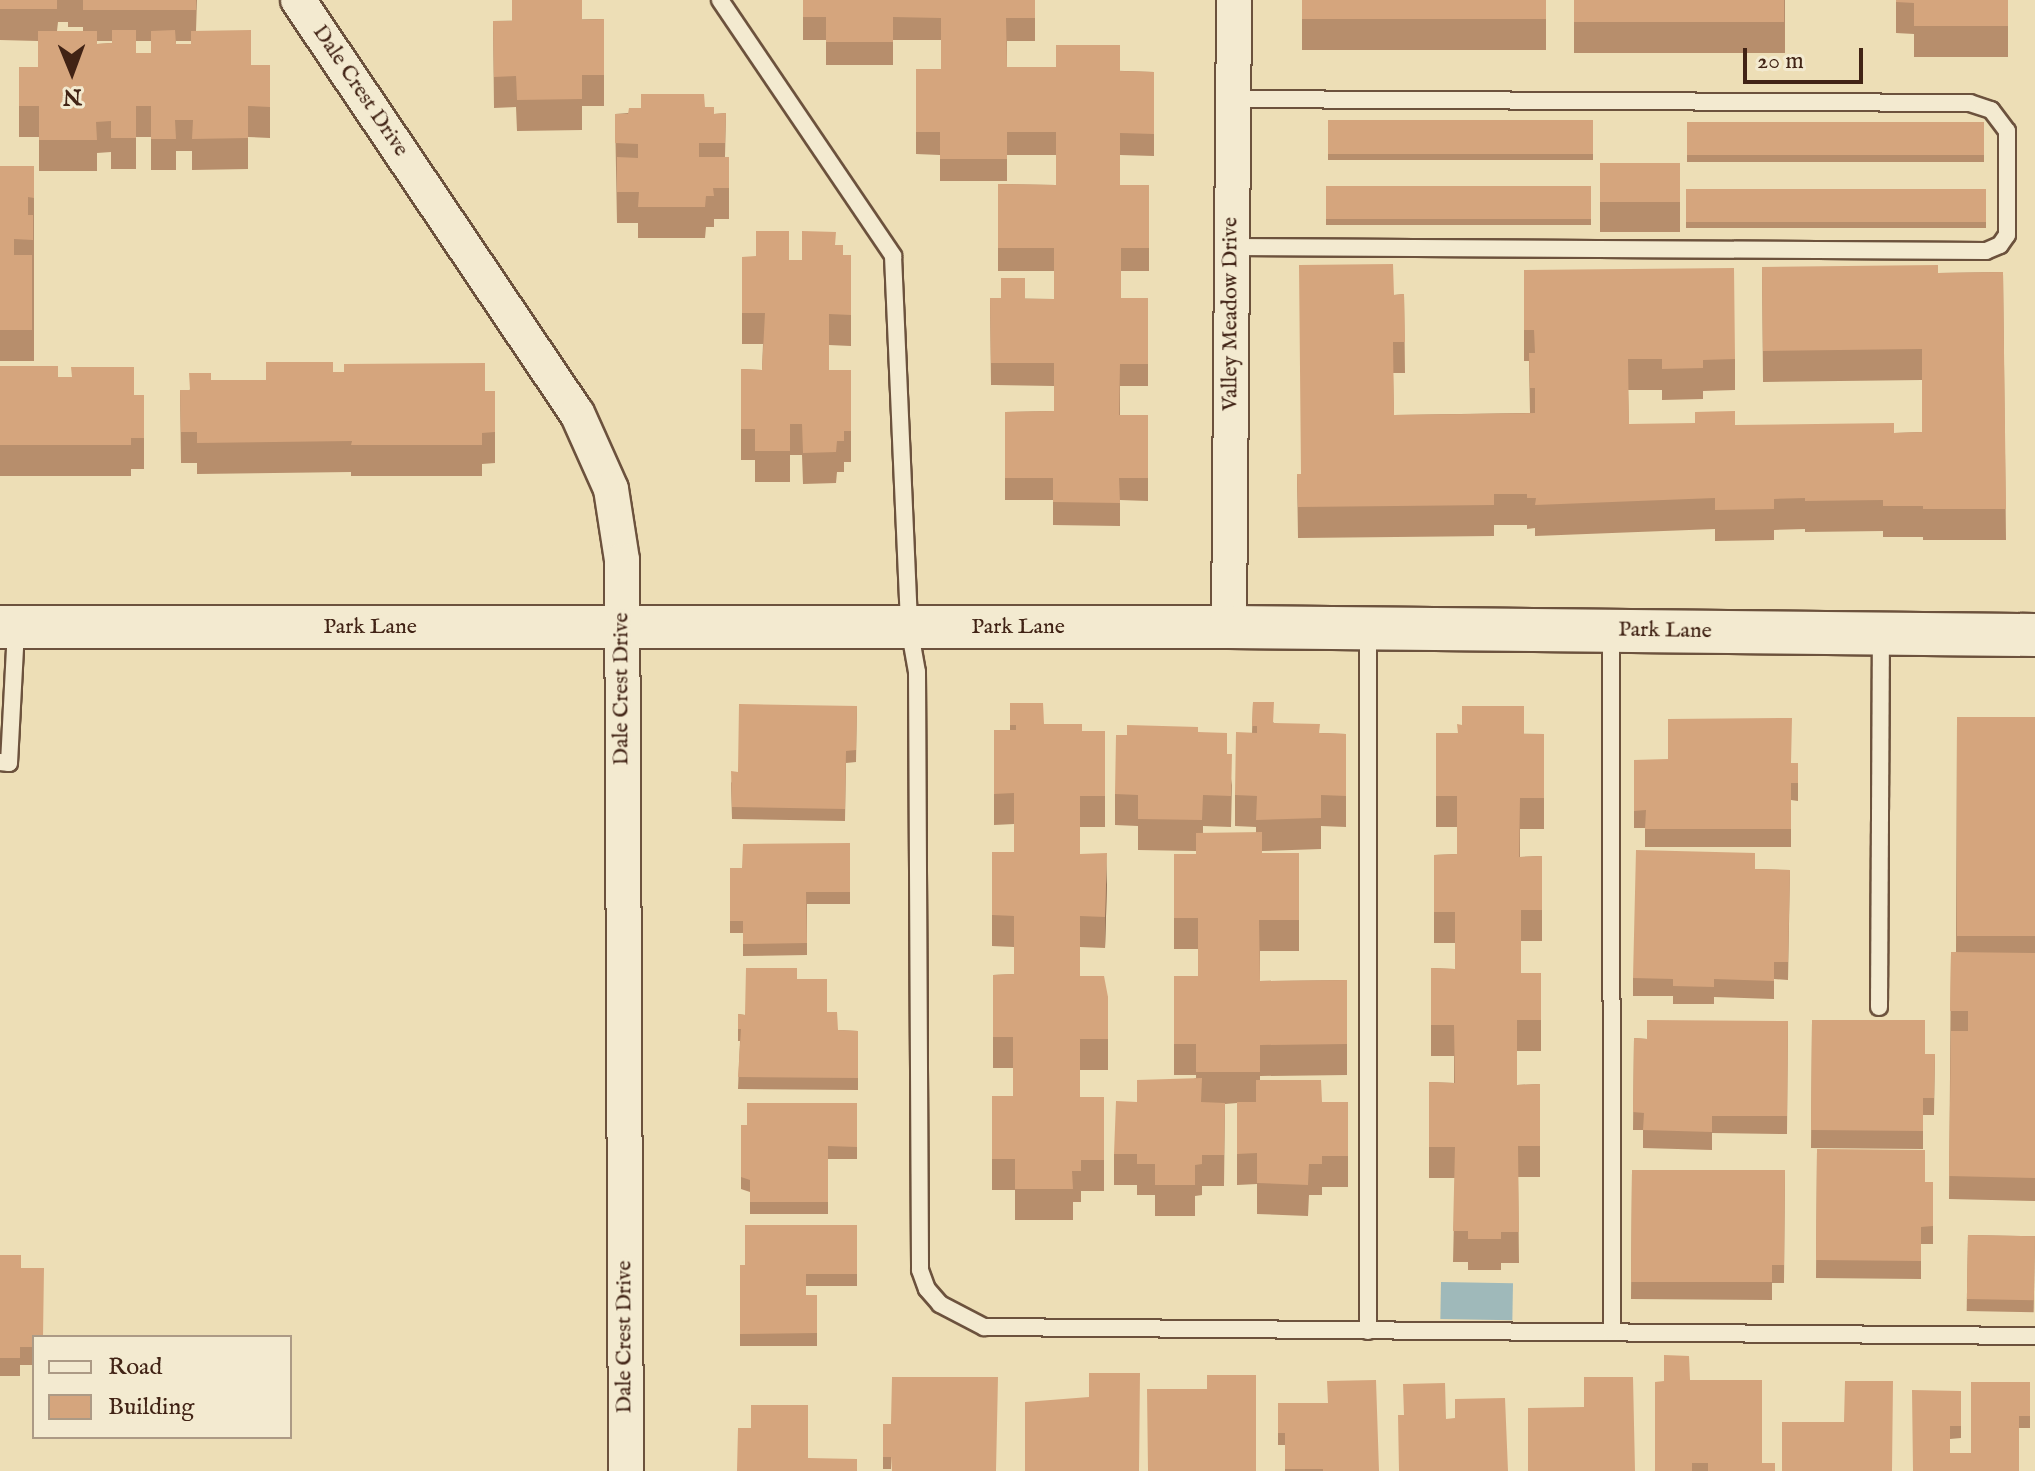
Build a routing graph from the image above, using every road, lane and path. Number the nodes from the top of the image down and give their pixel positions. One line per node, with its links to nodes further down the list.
1 (298, 0): 9 (street, Dale Crest Drive)
2 (720, 0): 7 (lane)
3 (1234, 0): 4 (street, Valley Meadow Drive)
4 (1233, 99): 5 (street, Valley Meadow Drive); 5 (lane)
5 (1232, 247): 8 (street, Valley Meadow Drive)
6 (8, 627): 9 (street, Park Lane); 14 (lane)
7 (909, 627): 8 (street, Park Lane); 9 (street, Park Lane); 16 (lane)
8 (1229, 627): 10 (street, Park Lane)
9 (622, 628): 19 (street, Dale Crest Drive)
10 (1368, 629): 11 (street, Park Lane); 16 (lane)
11 (1611, 631): 12 (street, Park Lane); 17 (lane)
12 (1881, 633): 13 (street, Park Lane); 15 (lane)
13 (2035, 635)
14 (0, 762)
15 (1879, 1007)
16 (1368, 1331): 17 (lane)
17 (1612, 1332): 18 (lane)
18 (2035, 1336)
19 (626, 1471)

